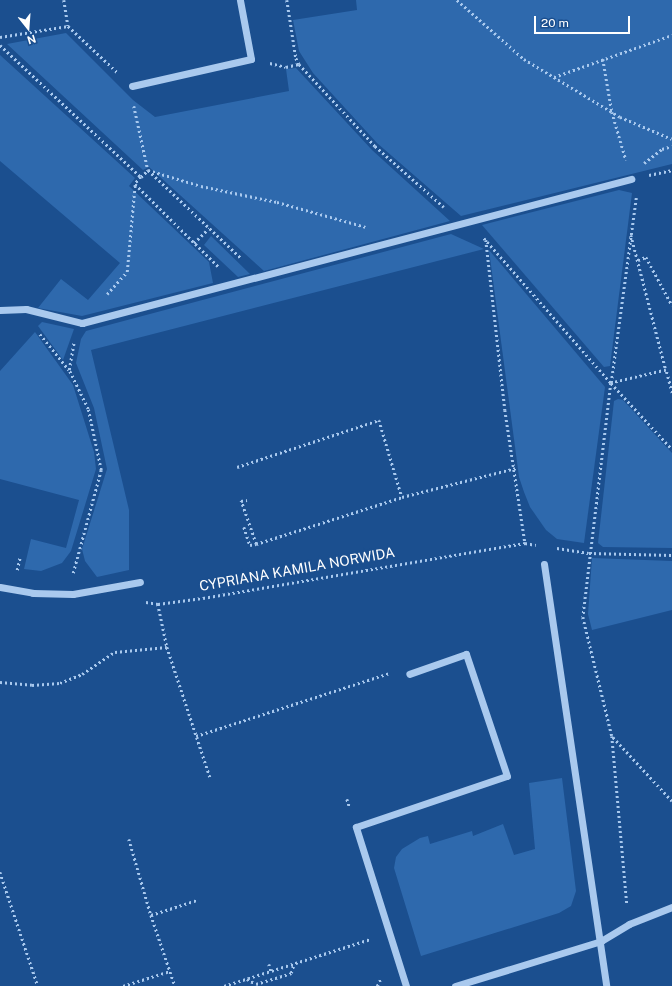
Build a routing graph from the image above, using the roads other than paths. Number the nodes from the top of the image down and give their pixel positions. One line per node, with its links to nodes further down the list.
1 (240, 0): 2 (street)
2 (132, 86)
3 (631, 179): 4 (street)
4 (0, 310)
5 (544, 564): 10 (street)
6 (140, 582): 7 (street)
7 (0, 587)
8 (409, 674): 11 (street)
9 (672, 907): 10 (street)
10 (601, 941): 12 (street); 13 (street)
11 (406, 986)
12 (455, 986)
13 (606, 986)

